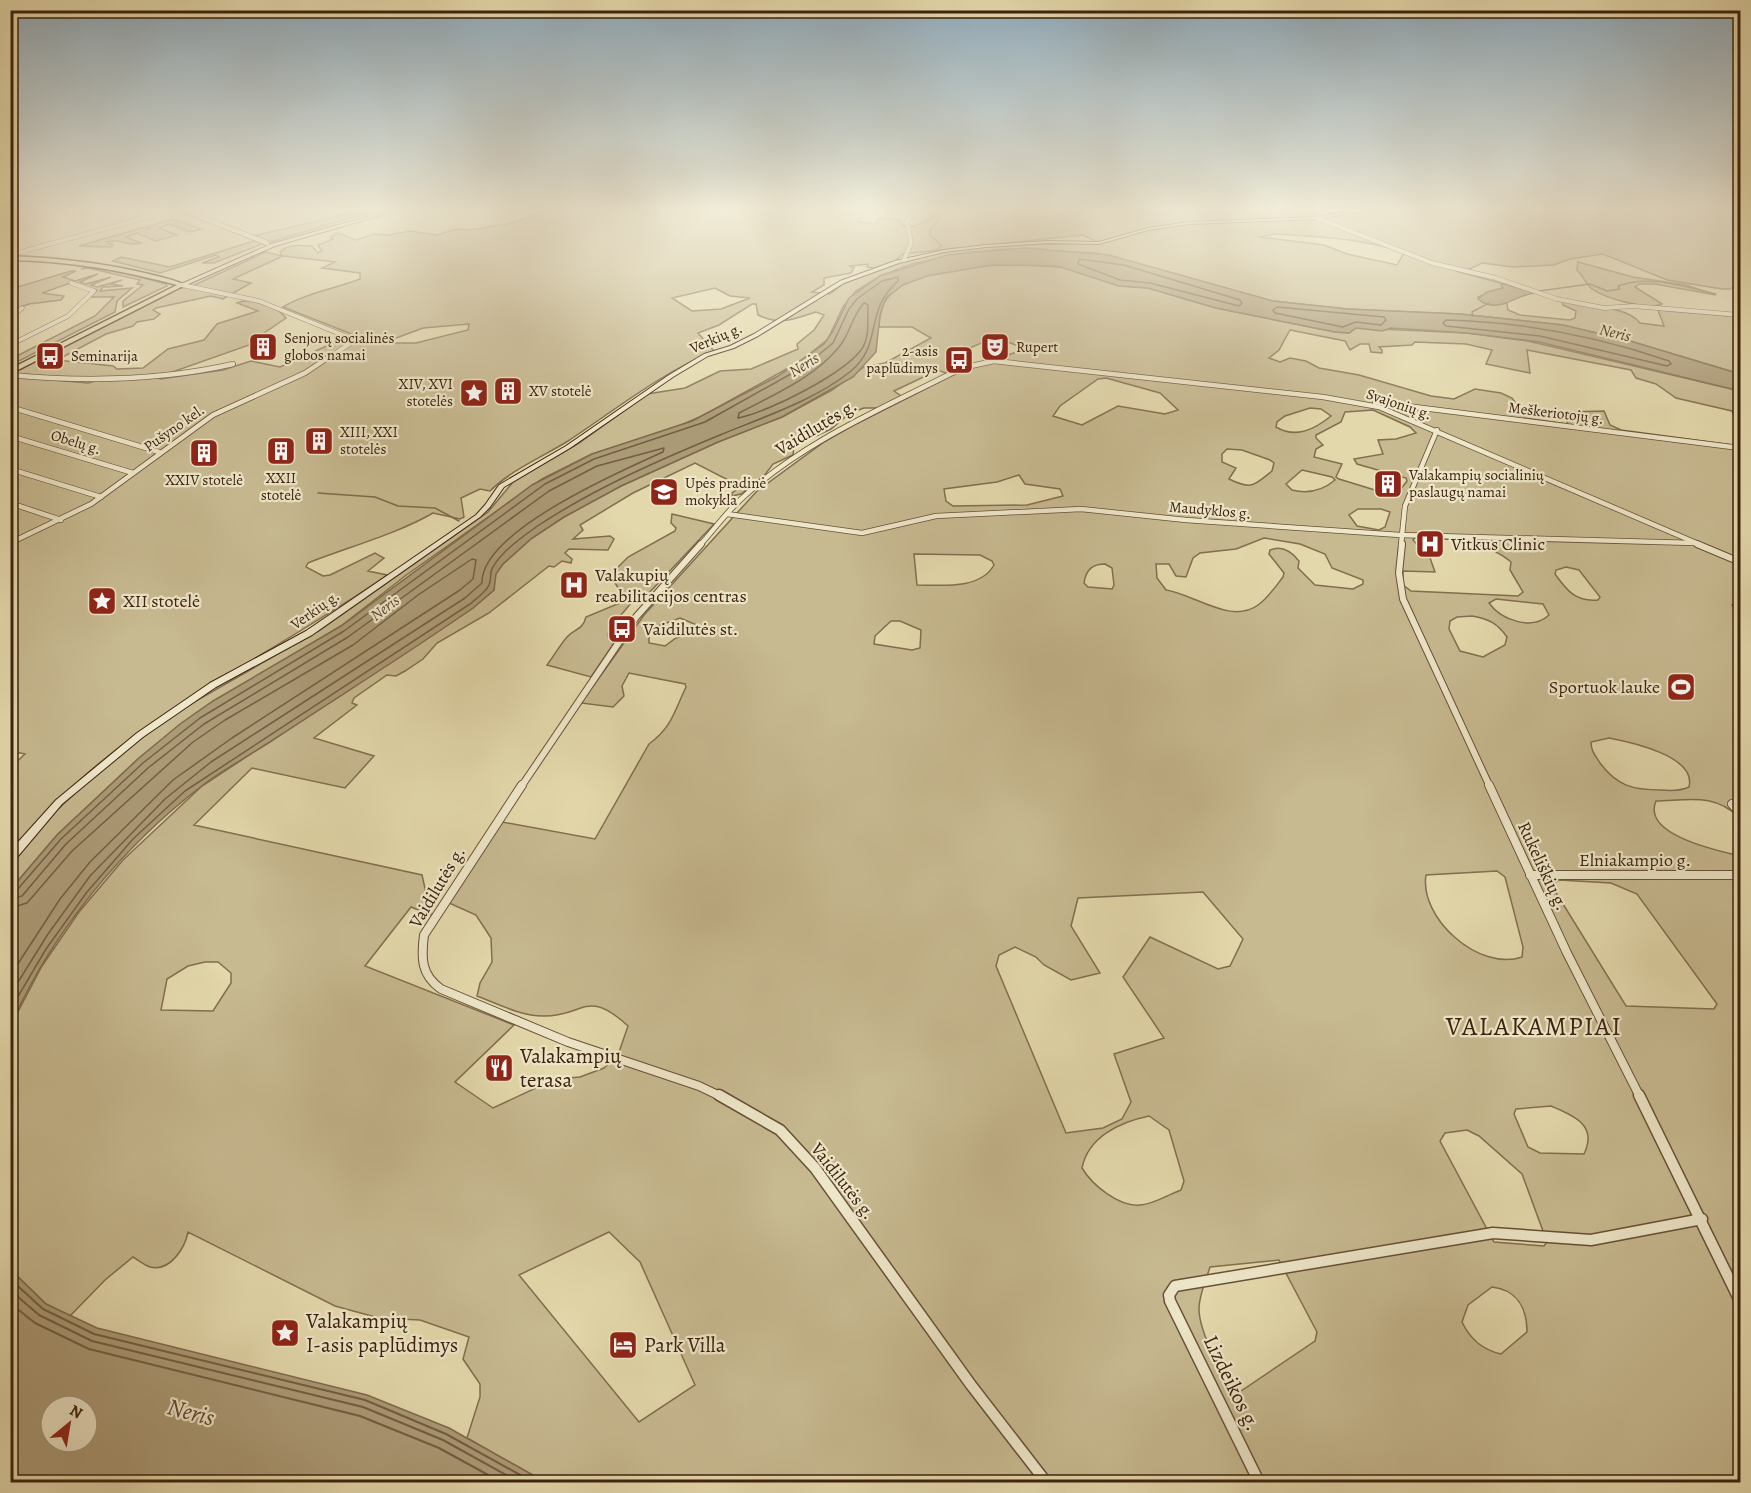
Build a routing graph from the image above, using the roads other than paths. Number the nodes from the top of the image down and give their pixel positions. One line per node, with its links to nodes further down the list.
1 (159, 279): 6 (main road)
2 (191, 279): 6 (main road)
3 (851, 279): 33 (main road, Verkių g.)
4 (1497, 279): 8 (street, Verkių g.)
5 (71, 283): 10 (street)
6 (179, 284): 13 (main road); 14 (main road); 20 (street, Pušyno kel.)
7 (21, 308): 9 (street)
8 (1740, 315)
9 (10, 318)
10 (10, 345)
11 (987, 362): 15 (street, Svajonių g.); 25 (street, Vaidilutės g.)
12 (233, 364): 14 (street)
13 (10, 367)
14 (12, 375)
15 (1370, 405): 17 (street, Svajonių g.); 19 (street, Meškeriotojų g.)
16 (10, 407): 20 (street)
17 (1437, 430): 27 (street, Rukeliškių g.); 29 (street, Svajonių g.)
18 (10, 436): 22 (street, Obelų g.)
19 (1740, 448)
20 (159, 452): 22 (street, Pušyno kel.)
21 (10, 469): 23 (street)
22 (133, 473): 23 (street, Pušyno kel.)
23 (101, 497): 26 (street, Pušyno kel.)
24 (10, 503): 26 (street)
25 (727, 514): 27 (street, Maudyklos g.); 38 (street, Vaidilutės g.)
26 (61, 520): 28 (street, Pušyno kel.)
27 (1400, 535): 29 (street, Maudyklos g.); 34 (street, Rukeliškių g.)
28 (10, 543)
29 (1696, 543): 30 (street, Svajonių g.)
30 (1740, 562)
31 (1732, 804): 32 (street)
32 (1740, 813)
33 (10, 858)
34 (1530, 875): 35 (street, Elniakampio g.); 36 (street, Rukeliškių g.)
35 (1740, 875)
36 (1702, 1219): 37 (street, Rukeliškių g.); 39 (street, Lizdeikos g.)
37 (1740, 1301)
38 (1046, 1482)
39 (1259, 1482)

